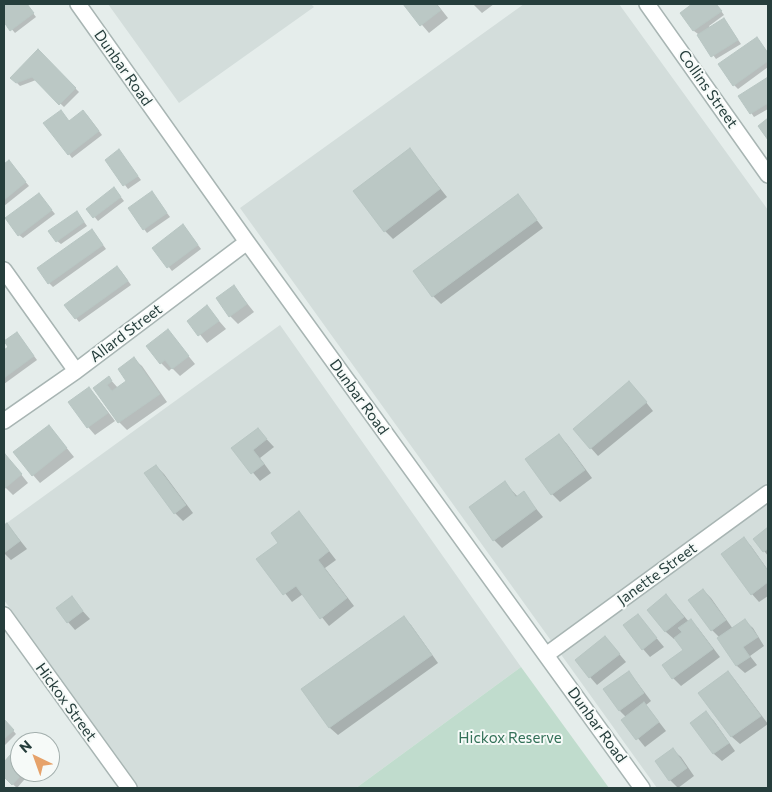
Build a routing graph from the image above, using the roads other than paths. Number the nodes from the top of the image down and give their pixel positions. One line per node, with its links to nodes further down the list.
1 (78, 4): 4 (street, Dunbar Road)
2 (647, 4): 3 (street, Collins Street)
3 (768, 175)
4 (248, 242): 6 (street, Allard Street); 10 (street, Dunbar Road)
5 (4, 270): 6 (street)
6 (76, 371): 7 (street, Allard Street)
7 (4, 421)
8 (768, 493): 10 (street, Janette Street)
9 (4, 615): 11 (street, Hickox Street)
10 (546, 655): 12 (street, Dunbar Road)
11 (129, 788)
12 (642, 788)

